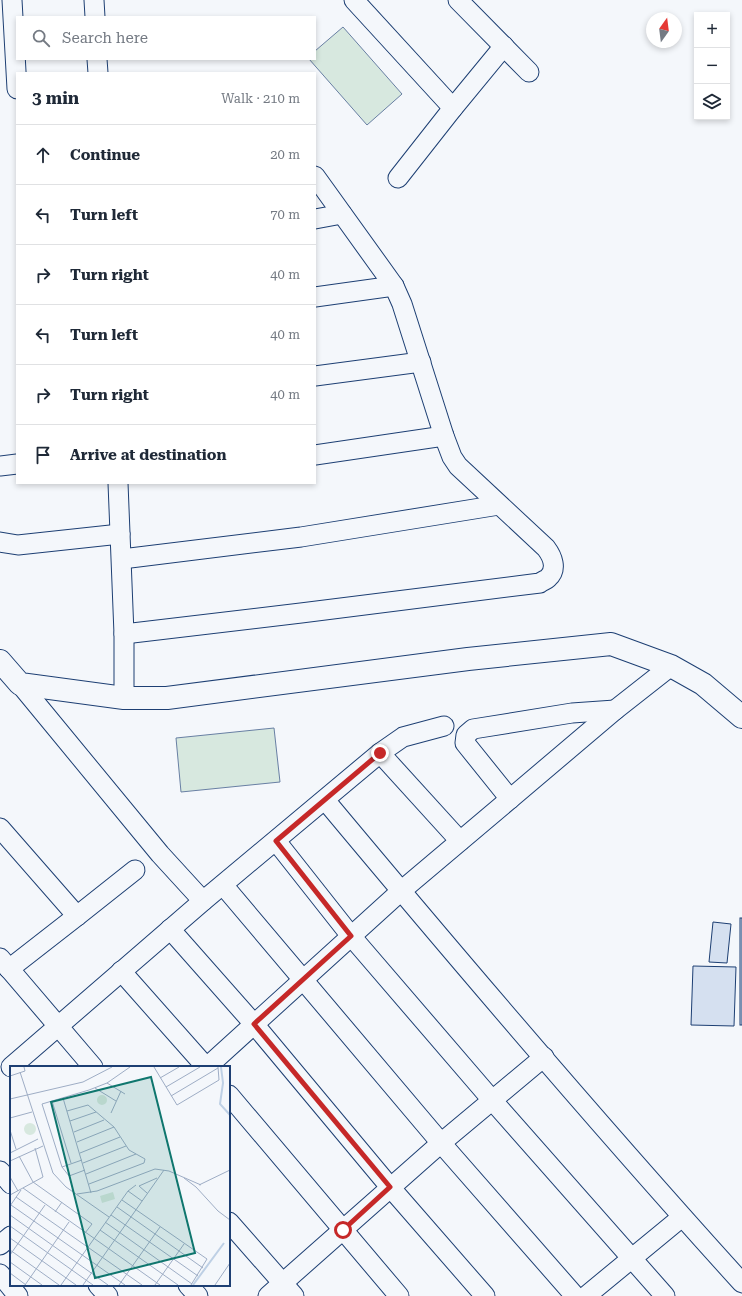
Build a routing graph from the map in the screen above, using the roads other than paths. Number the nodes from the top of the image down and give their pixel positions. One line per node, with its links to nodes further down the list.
1 (12, 0): 8 (street)
2 (94, 0): 5 (street)
3 (354, 0): 11 (street)
4 (458, 0): 6 (street)
5 (94, 16)
6 (504, 46): 10 (street); 11 (street)
7 (97, 60): 9 (street)
8 (16, 72)
9 (98, 72)
10 (529, 72)
11 (453, 108): 13 (street)
12 (316, 177): 14 (street)
13 (398, 178)
14 (342, 214): 15 (street); 16 (street)
15 (316, 219)
16 (394, 286): 17 (street); 18 (street)
17 (316, 297)
18 (421, 362): 19 (street); 20 (street)
19 (316, 376)
20 (444, 436): 21 (street); 25 (street)
21 (316, 455)
22 (16, 464): 23 (street)
23 (0, 466)
24 (118, 484): 26 (street)
25 (499, 505): 28 (street); 29 (street)
26 (120, 534): 27 (street); 28 (street)
27 (0, 542)
28 (122, 559): 29 (street)
29 (124, 634): 33 (street)
30 (0, 662): 32 (street)
31 (671, 666): 33 (street); 34 (street); 35 (street)
32 (20, 684): 33 (street); 46 (street)
33 (124, 698)
34 (615, 710): 38 (street); 38 (street)
35 (742, 717)
36 (444, 726): 37 (street)
37 (380, 753): 39 (street); 42 (street)
38 (510, 799): 42 (street)
39 (325, 800): 41 (street); 45 (street)
40 (0, 828): 47 (street)
41 (276, 841): 44 (street); 49 (street)
42 (460, 841): 45 (street)
43 (135, 870): 47 (street)
44 (223, 885): 46 (street); 52 (street)
45 (401, 891): 49 (street); 55 (street)
46 (203, 901): 48 (street)
47 (77, 916): 50 (street)
48 (170, 929): 51 (street); 53 (street)
49 (351, 936): 52 (street); 61 (street)
50 (5, 964): 54 (street)
51 (121, 971): 54 (street); 58 (street)
52 (303, 980): 53 (street); 62 (street)
53 (254, 1024): 59 (street); 65 (street)
54 (58, 1027): 56 (street); 57 (street)
55 (544, 1057): 61 (street); 66 (street)
56 (12, 1066)
57 (92, 1066)
58 (205, 1066)
59 (207, 1066)
60 (230, 1096): 68 (street)
61 (492, 1100): 62 (street); 71 (street)
62 (440, 1143): 65 (street); 83 (street)
63 (0, 1171): 64 (street)
64 (10, 1183)
65 (390, 1187): 68 (street); 82 (street)
66 (682, 1217): 71 (street); 73 (street)
67 (230, 1223): 76 (street)
68 (343, 1230): 76 (street); 81 (street)
69 (10, 1237): 70 (street)
70 (0, 1245)
71 (632, 1257): 84 (street); 85 (street)
72 (0, 1274): 77 (street)
73 (742, 1284)
74 (99, 1286): 78 (street)
75 (189, 1286): 79 (street)
76 (288, 1290): 80 (street)
77 (18, 1296)
78 (108, 1296)
79 (198, 1296)
80 (268, 1296)
81 (399, 1296)
82 (485, 1296)
83 (575, 1296)
84 (586, 1296)
85 (665, 1296)

